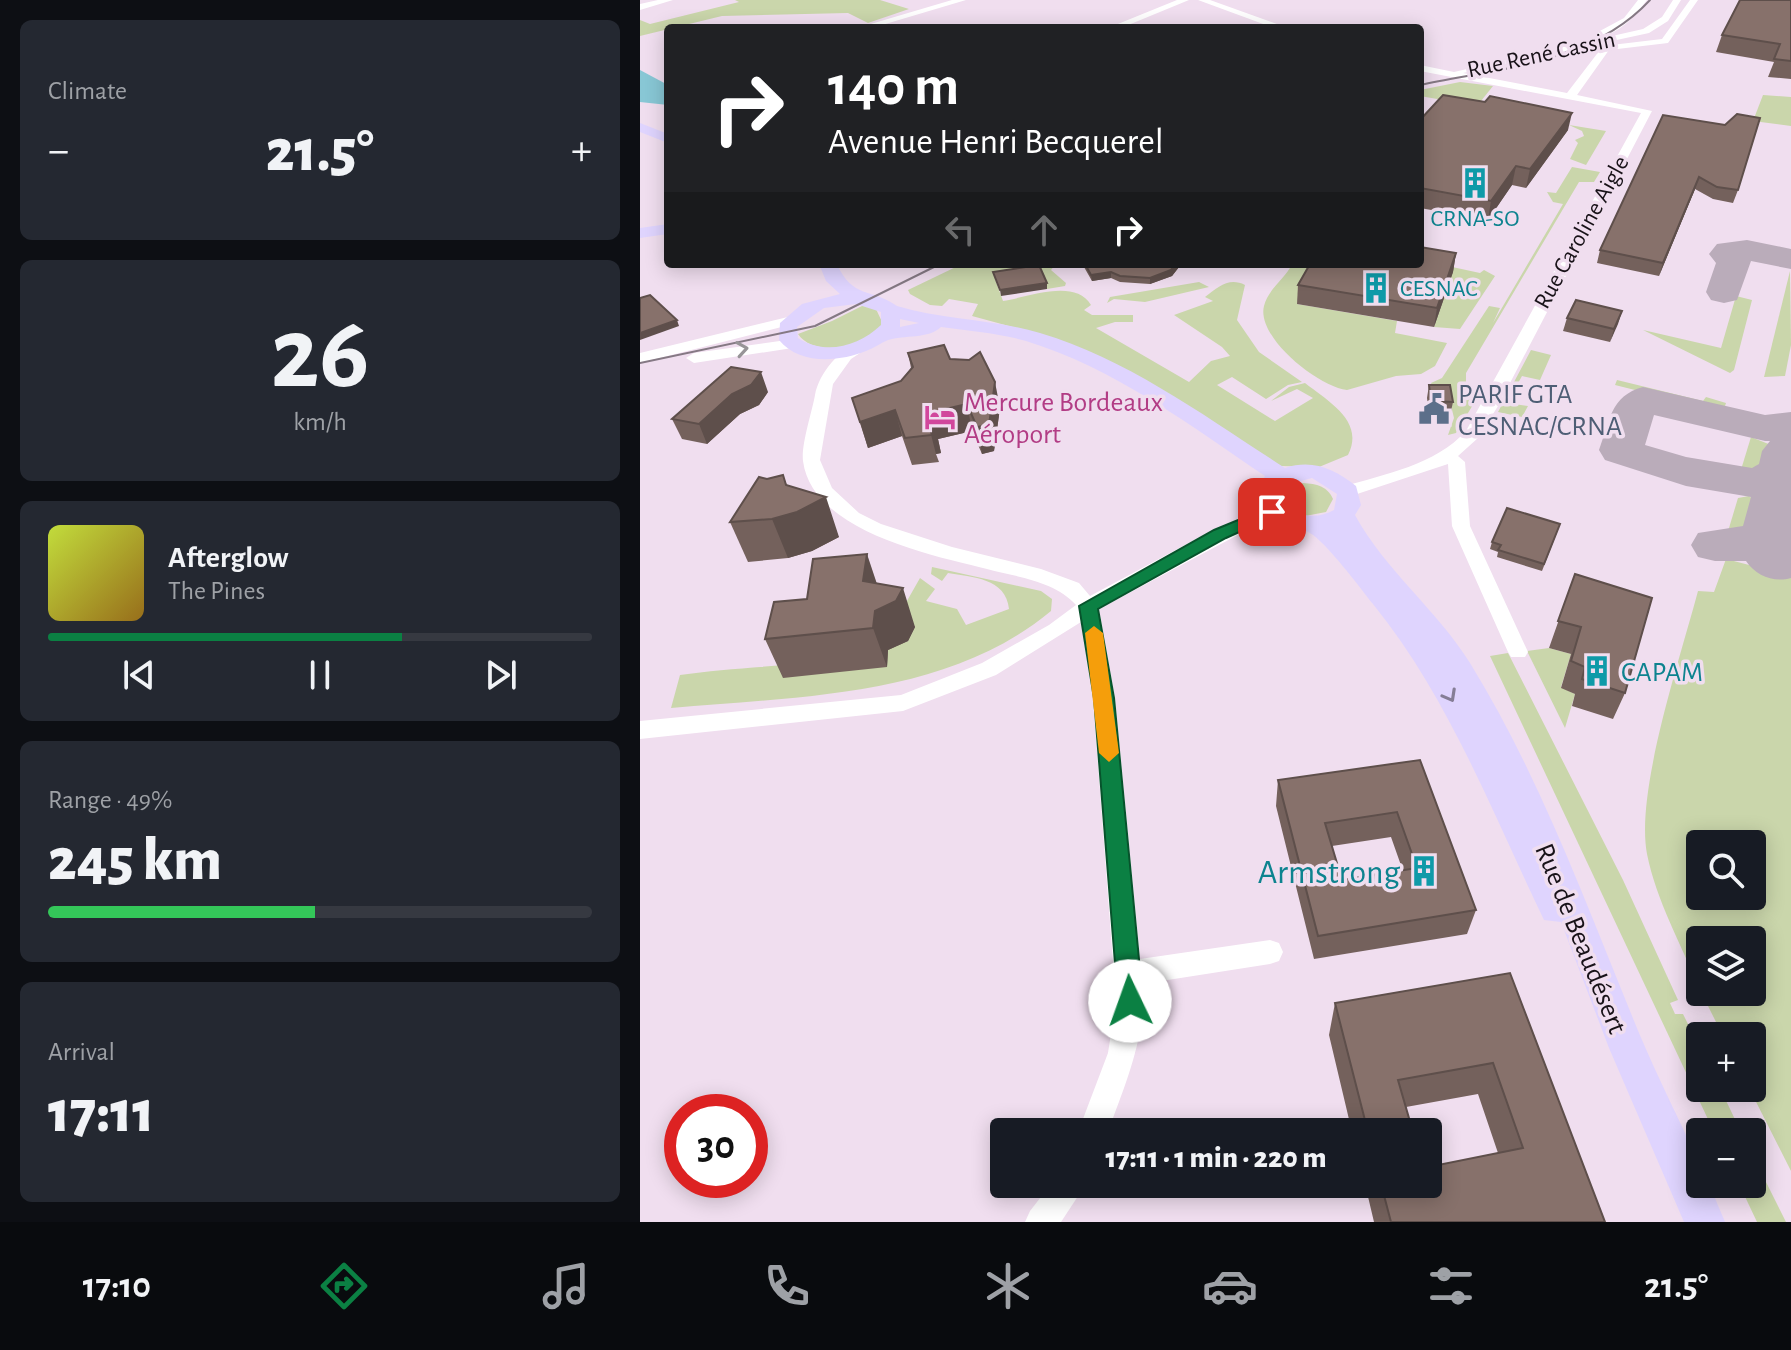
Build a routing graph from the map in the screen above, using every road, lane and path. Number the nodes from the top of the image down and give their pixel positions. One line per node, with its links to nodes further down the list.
1 (669, 0): 9 (street)
2 (962, 0): 10 (street)
3 (1202, 0): 8 (street)
4 (1643, 0): 13 (street)
5 (1677, 0): 13 (street, Rue René Cassin)
6 (1694, 0): 17 (street)
7 (1183, 1): 8 (street); 11 (street)
8 (1216, 5): 12 (street)
9 (640, 7)
10 (876, 24)
11 (1123, 24)
12 (1271, 24)
13 (1501, 62): 15 (street, Rue René Cassin)
14 (1424, 69): 15 (street, Rue Caroline Aigle)
15 (1448, 74): 16 (street, Rue René Cassin); 17 (street, Rue Caroline Aigle)
16 (1424, 79)
17 (1571, 95): 36 (street, Rue Caroline Aigle)
18 (640, 118): 20 (main road)
19 (640, 127): 21 (main road)
20 (664, 132)
21 (664, 133)
22 (664, 230): 23 (main road)
23 (642, 233)
24 (813, 268): 27 (main road)
25 (830, 268): 26 (main road)
26 (856, 298): 27 (main road); 28 (main road)
27 (812, 306): 29 (main road)
28 (890, 310): 30 (main road); 37 (main road)
29 (792, 320): 32 (main road); 33 (street)
30 (884, 335): 31 (main road); 37 (main road)
31 (861, 347): 32 (main road); 35 (street)
32 (802, 348): 34 (street, one-way to 32); 35 (street)
33 (640, 358)
34 (640, 371)
35 (825, 382): 40 (street)
36 (1445, 455): 38 (street, Rue Caroline Aigle); 41 (street)
37 (1275, 481): 38 (main road, Rue de Beaudésert); 39 (main road)
38 (1336, 510): 39 (main road); 48 (main road, Rue de Beaudésert)
39 (1272, 512): 40 (street)
40 (1088, 606): 42 (street); 44 (street)
41 (1518, 652)
42 (640, 730)
43 (1270, 952): 44 (street)
44 (1129, 973): 45 (street)
45 (1098, 1118)
46 (1060, 1198): 47 (street)
47 (1041, 1222)
48 (1705, 1222)

